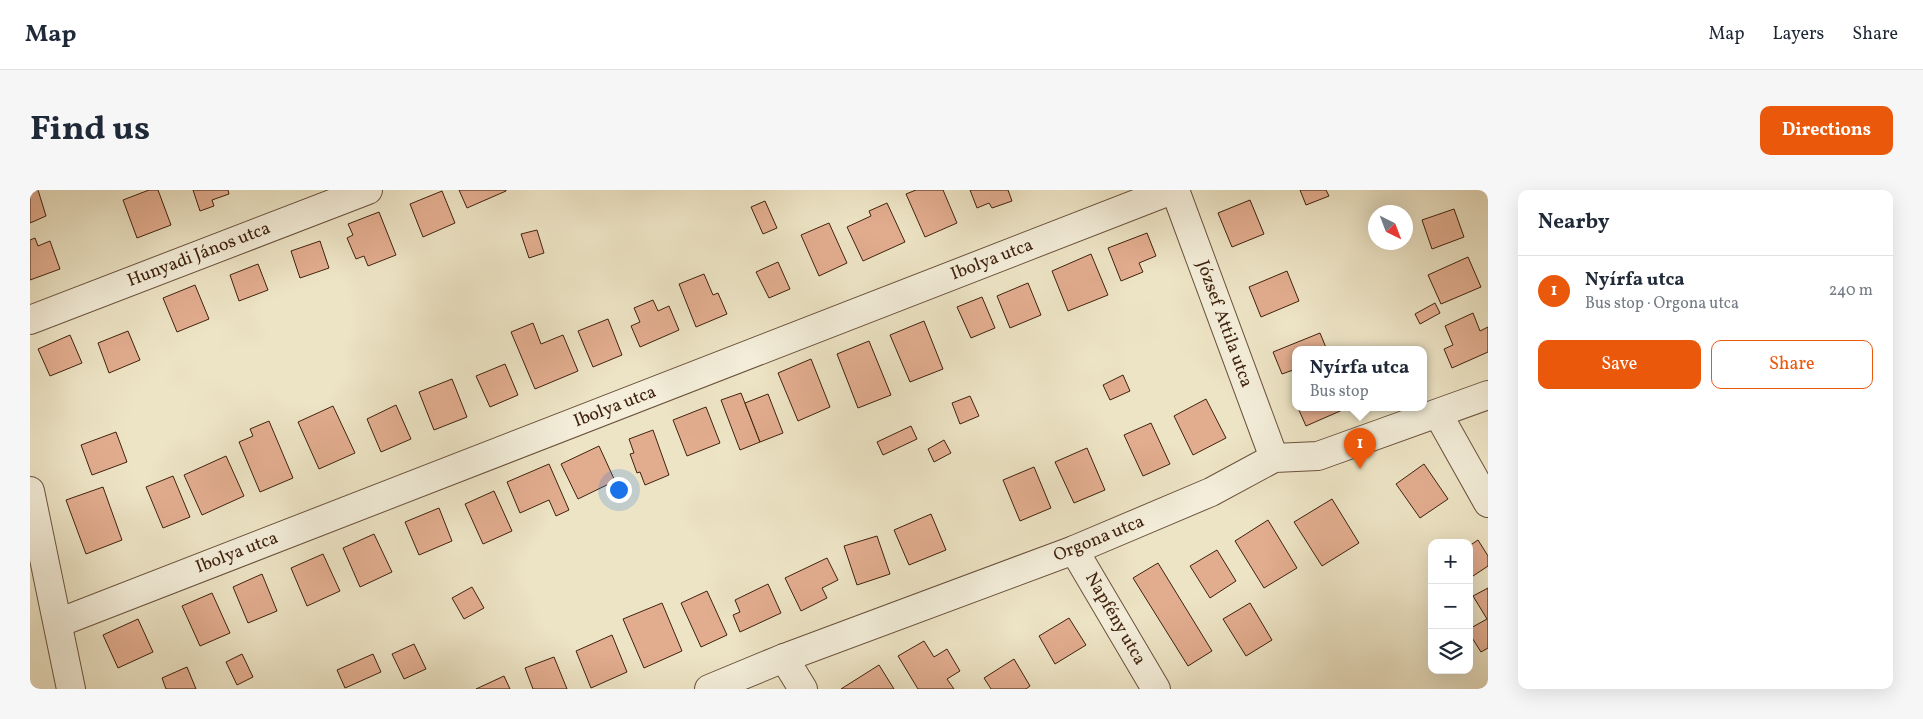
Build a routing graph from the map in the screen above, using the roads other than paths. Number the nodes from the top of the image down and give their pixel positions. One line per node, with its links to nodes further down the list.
1 (368, 190): 3 (street, Hunyadi János utca)
2 (1173, 190): 6 (street, József Attila utca); 10 (street, Ibolya utca)
3 (30, 320)
4 (1488, 395): 5 (street, Orgona utca)
5 (1438, 414): 6 (street, Orgona utca); 8 (street)
6 (1274, 458): 9 (street, Orgona utca)
7 (30, 491): 10 (street)
8 (1488, 503)
9 (1074, 550): 11 (street, Orgona utca); 15 (street, Napfény utca)
10 (58, 623): 12 (street)
11 (784, 658): 13 (street, Orgona utca); 14 (street)
12 (71, 689)
13 (709, 689)
14 (803, 689)
15 (1156, 689)

